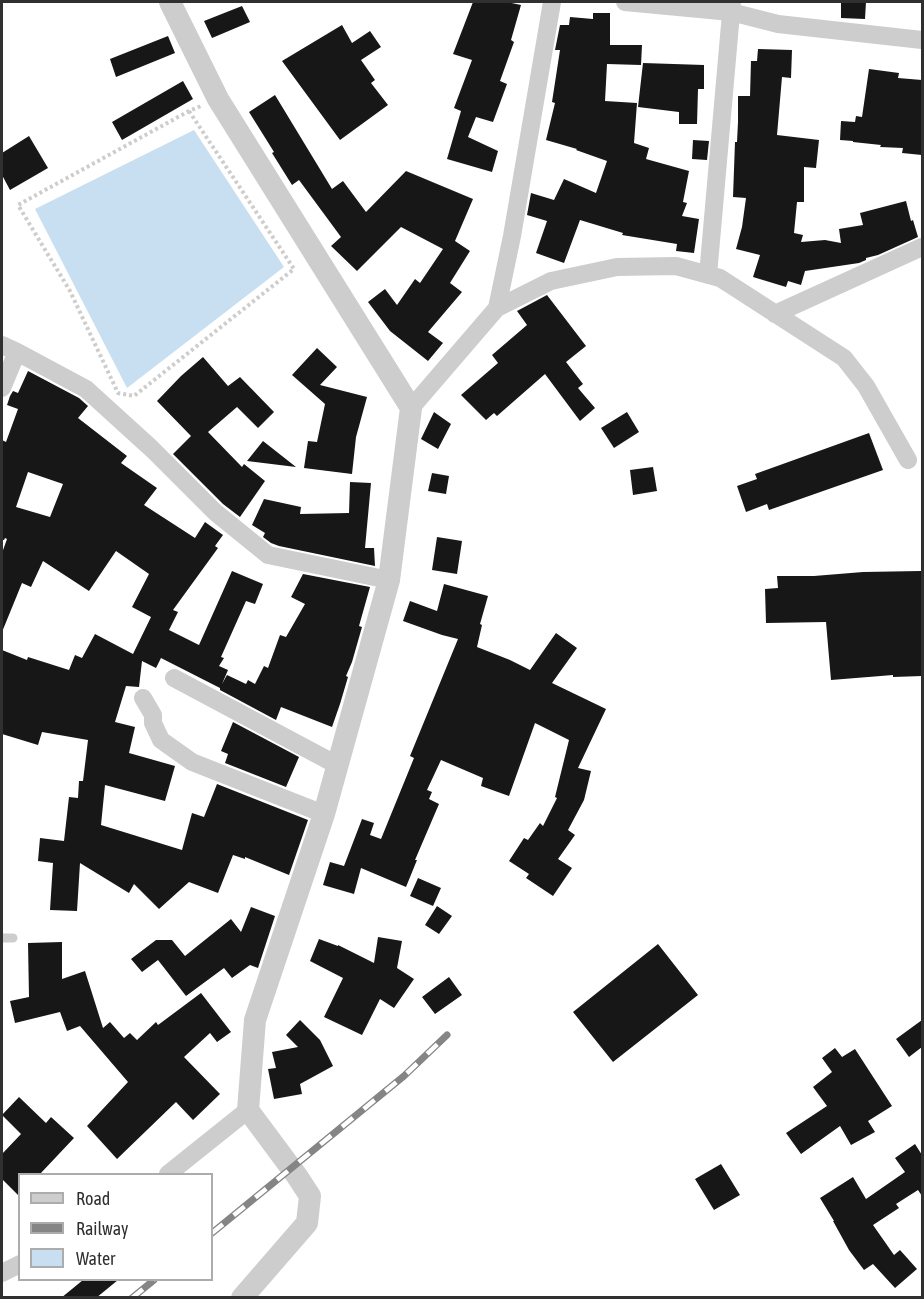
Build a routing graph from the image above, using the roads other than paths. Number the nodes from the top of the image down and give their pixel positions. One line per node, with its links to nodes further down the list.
1 (170, 2): 12 (street)
2 (552, 2): 8 (street)
3 (625, 2): 4 (street)
4 (732, 7): 5 (street); 7 (street)
5 (922, 40)
6 (922, 247): 9 (street)
7 (708, 274): 8 (street); 9 (street)
8 (497, 308): 12 (street)
9 (775, 314): 13 (street)
10 (9, 348): 11 (street); 14 (street)
11 (2, 388)
12 (411, 408): 14 (street)
13 (909, 460)
14 (388, 580): 17 (street)
15 (174, 678): 17 (street)
16 (143, 698): 18 (street)
17 (337, 765): 18 (street)
18 (324, 814): 21 (street)
19 (2, 938): 20 (lane)
20 (13, 938)
21 (248, 1110): 22 (street); 23 (street)
22 (169, 1173)
23 (242, 1298)

